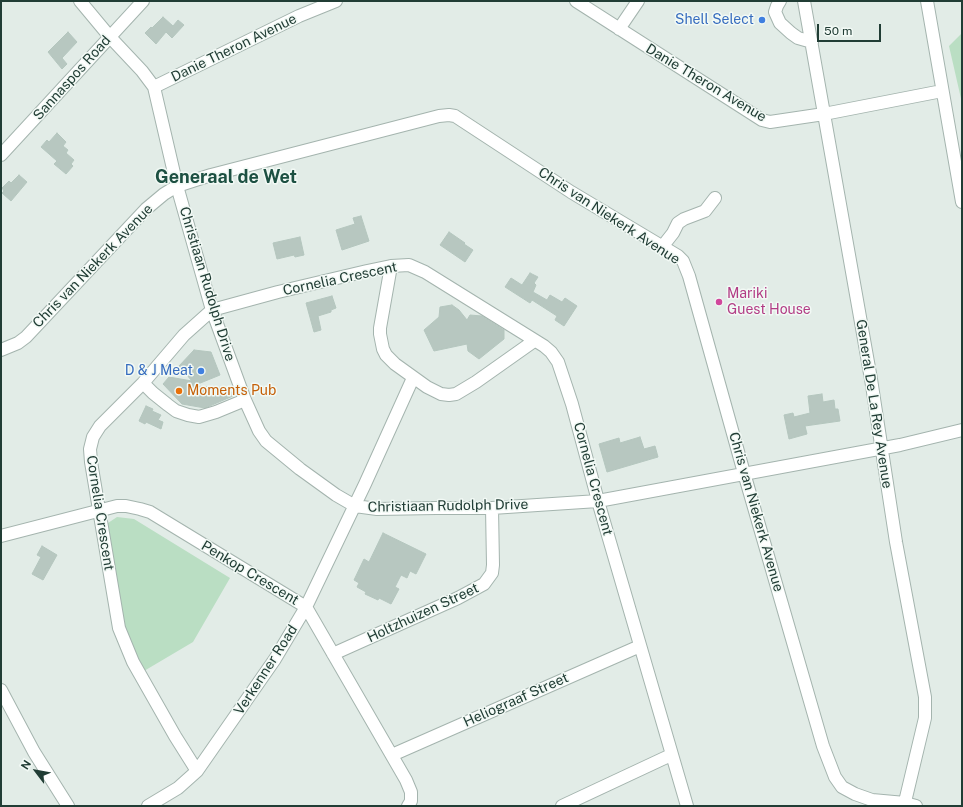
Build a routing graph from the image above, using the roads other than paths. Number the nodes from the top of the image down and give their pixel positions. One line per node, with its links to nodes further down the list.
1 (80, 1): 10 (street, Christiaan Rudolph Drive)
2 (143, 1): 10 (street, Sannaspos Road)
3 (336, 1): 12 (street, Danie Theron Avenue)
4 (576, 1): 9 (street, Danie Theron Avenue)
5 (638, 1): 9 (street)
6 (780, 1): 11 (street)
7 (804, 1): 11 (street, General De La Rey Avenue)
8 (927, 1): 13 (street)
9 (619, 29): 14 (street, Danie Theron Avenue)
10 (110, 37): 12 (street, Christiaan Rudolph Drive); 15 (street, Sannaspos Road)
11 (812, 42): 14 (street, General De La Rey Avenue)
12 (154, 87): 16 (street, Christiaan Rudolph Drive)
13 (942, 91): 14 (street, Danie Theron Avenue); 18 (street)
14 (824, 114): 28 (street, General De La Rey Avenue)
15 (1, 155)
16 (178, 186): 19 (street, Chris van Niekerk Avenue); 21 (street, Christiaan Rudolph Drive); 23 (street, Chris van Niekerk Avenue)
17 (715, 198): 19 (street)
18 (962, 202)
19 (662, 247): 29 (street, Chris van Niekerk Avenue)
20 (391, 266): 21 (street, Cornelia Crescent); 22 (street, Cornelia Crescent); 24 (street)
21 (212, 310): 25 (street, Cornelia Crescent); 26 (street, Christiaan Rudolph Drive)
22 (534, 341): 24 (street); 30 (street, Cornelia Crescent)
23 (1, 350)
24 (413, 378): 31 (street, Verkenner Road)
25 (143, 382): 26 (street); 33 (street, Cornelia Crescent)
26 (245, 400): 31 (street, Christiaan Rudolph Drive)
27 (962, 430): 28 (street, Christiaan Rudolph Drive)
28 (882, 448): 29 (street, Christiaan Rudolph Drive); 42 (street, General De La Rey Avenue)
29 (744, 473): 30 (street, Christiaan Rudolph Drive); 42 (street, Chris van Niekerk Avenue)
30 (598, 501): 32 (street, Christiaan Rudolph Drive); 36 (street, Cornelia Crescent)
31 (355, 506): 32 (street, Christiaan Rudolph Drive); 35 (street, Verkenner Road)
32 (492, 508): 37 (street, Holtzhuizen Street)
33 (99, 512): 34 (street, Penkop Crescent); 35 (street, Penkop Crescent); 41 (street, Cornelia Crescent)
34 (1, 536)
35 (306, 607): 37 (street, Penkop Crescent); 41 (street, Verkenner Road)
36 (640, 646): 39 (street, Heliograaf Street); 40 (street, Cornelia Crescent)
37 (333, 654): 39 (street, Penkop Crescent)
38 (1, 690): 43 (street)
39 (392, 755): 45 (street, Penkop Crescent)
40 (671, 755): 46 (street); 47 (street, Cornelia Crescent)
41 (197, 771): 44 (street, Verkenner Road)
42 (908, 805)
43 (68, 806)
44 (148, 806)
45 (408, 806)
46 (562, 806)
47 (687, 806)

